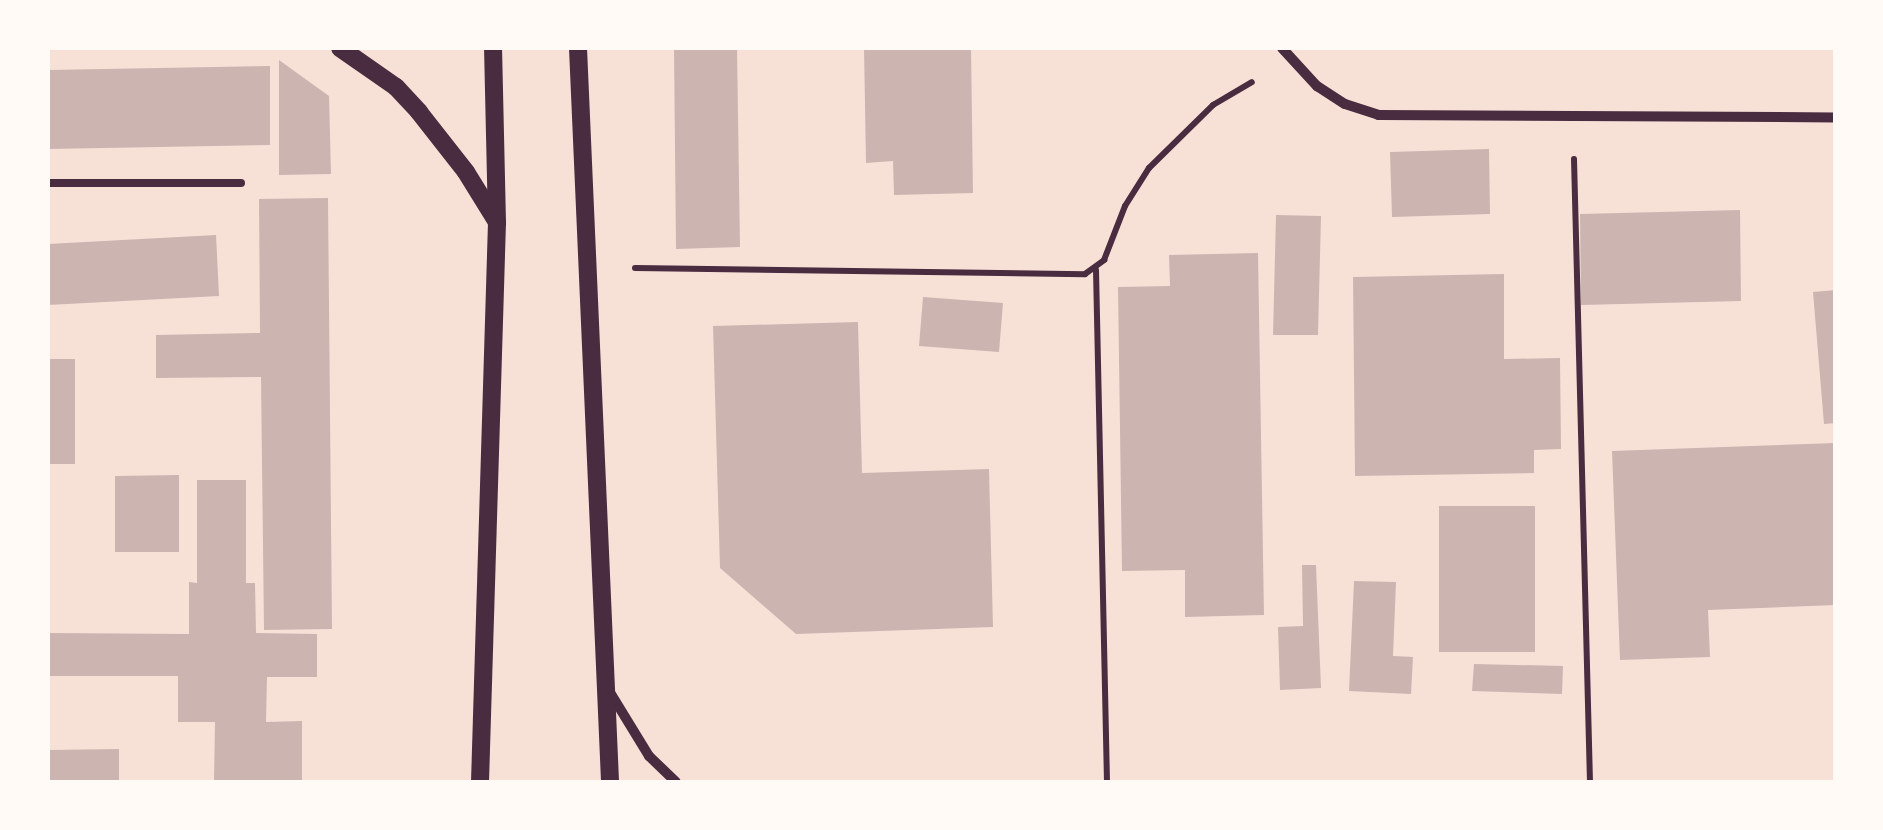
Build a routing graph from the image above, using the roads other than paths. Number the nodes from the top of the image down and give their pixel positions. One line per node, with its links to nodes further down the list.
1 (340, 48): 8 (street)
2 (493, 48): 8 (street)
3 (578, 48): 9 (street)
4 (1282, 48): 5 (street)
5 (1836, 116)
6 (48, 183): 7 (lane)
7 (241, 183)
8 (497, 222): 10 (street)
9 (605, 679): 11 (street); 12 (street)
10 (480, 782)
11 (610, 782)
12 (676, 782)

